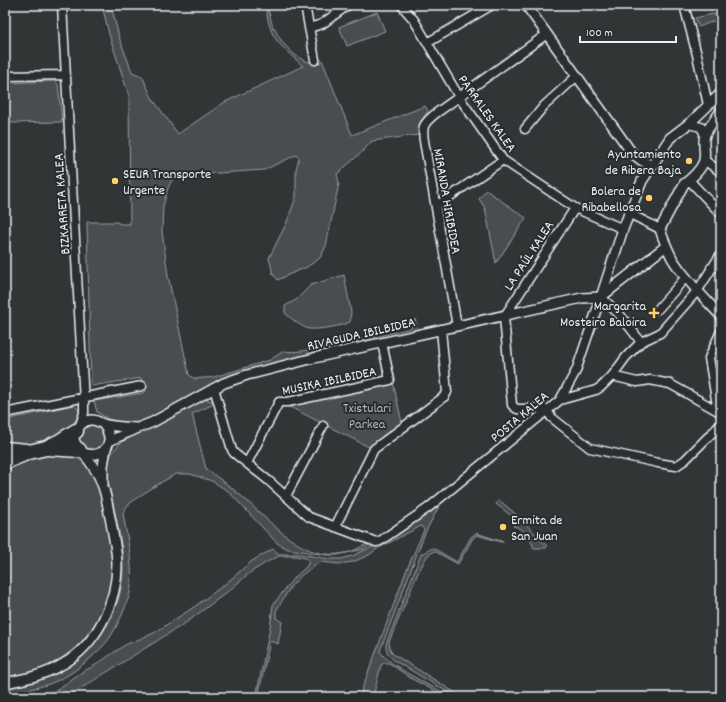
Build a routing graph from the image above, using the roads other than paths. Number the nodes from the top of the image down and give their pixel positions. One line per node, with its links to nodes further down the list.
1 (62, 5): 12 (street, BIZKARRETA KALEA)
2 (305, 5): 8 (street)
3 (348, 5): 8 (street)
4 (401, 5): 10 (street, PARRALES KALEA)
5 (492, 5): 10 (street)
6 (526, 5): 9 (street)
7 (684, 5): 17 (street)
8 (309, 28): 11 (street)
9 (547, 34): 14 (street); 16 (street)
10 (426, 43): 16 (street, PARRALES KALEA)
11 (315, 60)
12 (66, 75): 13 (street); 53 (street, BIZKARRETA KALEA)
13 (5, 76)
14 (577, 76): 20 (street); 24 (street)
15 (721, 93): 17 (street, POSTA KALEA)
16 (459, 97): 22 (street, PARRALES KALEA); 27 (street, MIRANDA HIRIBIDEA)
17 (708, 105): 19 (street, POSTA KALEA)
18 (721, 111): 21 (street)
19 (688, 124): 21 (street); 24 (street, POSTA KALEA)
20 (525, 129)
21 (705, 135): 23 (street)
22 (503, 160): 27 (street); 28 (street, PARRALES KALEA)
23 (704, 160): 25 (street); 26 (street)
24 (652, 166): 29 (street, POSTA KALEA)
25 (721, 172)
26 (690, 181): 30 (street); 31 (street)
27 (436, 206): 43 (street, MIRANDA HIRIBIDEA)
28 (575, 208): 32 (street, PARRALES KALEA); 42 (street, LA PAÚL KALEA)
29 (630, 214): 31 (street); 32 (street, POSTA KALEA)
30 (721, 214)
31 (660, 228): 33 (street)
32 (623, 229): 39 (street, POSTA KALEA)
33 (666, 246): 37 (street); 39 (street)
34 (721, 254): 36 (street)
35 (721, 266): 36 (street)
36 (711, 268): 38 (street)
37 (686, 277): 38 (street); 40 (street)
38 (698, 290): 41 (street); 46 (street)
39 (601, 296): 42 (street, RIVAGUDA IBILBIDEA); 46 (street); 51 (street, POSTA KALEA)
40 (658, 308)
41 (721, 316)
42 (504, 317): 43 (street, RIVAGUDA IBILBIDEA); 55 (street)
43 (457, 326): 44 (street, RIVAGUDA IBILBIDEA)
44 (441, 330): 47 (street, RIVAGUDA IBILBIDEA); 72 (street)
45 (721, 331): 56 (street)
46 (641, 342): 48 (street)
47 (382, 343): 50 (street, RIVAGUDA IBILBIDEA); 69 (street, MUSIKA IBILBIDEA)
48 (612, 376): 52 (street); 56 (street)
49 (142, 386): 53 (street)
50 (214, 388): 62 (street, RIVAGUDA IBILBIDEA); 69 (street)
51 (566, 390): 52 (street); 54 (street, POSTA KALEA)
52 (572, 397): 54 (street)
53 (84, 399): 57 (street); 58 (street); 61 (street, BIZKARRETA KALEA)
54 (560, 400): 55 (street, POSTA KALEA)
55 (548, 411): 59 (street); 72 (street, POSTA KALEA)
56 (720, 412)
57 (5, 413)
58 (100, 422): 61 (street); 62 (street); 63 (street)
59 (721, 424)
60 (323, 426): 71 (street)
61 (78, 428): 64 (highway); 67 (street)
62 (138, 428): 63 (street, RIVAGUDA IBILBIDEA)
63 (108, 445): 67 (street); 70 (street)
64 (46, 448): 66 (highway); 67 (highway)
65 (5, 449): 66 (highway)
66 (29, 452): 68 (highway)
67 (82, 452): 70 (street)
68 (5, 462)
69 (247, 463): 71 (street)
70 (103, 485): 73 (street)
71 (286, 496): 72 (street)
72 (334, 527)
73 (5, 682)

